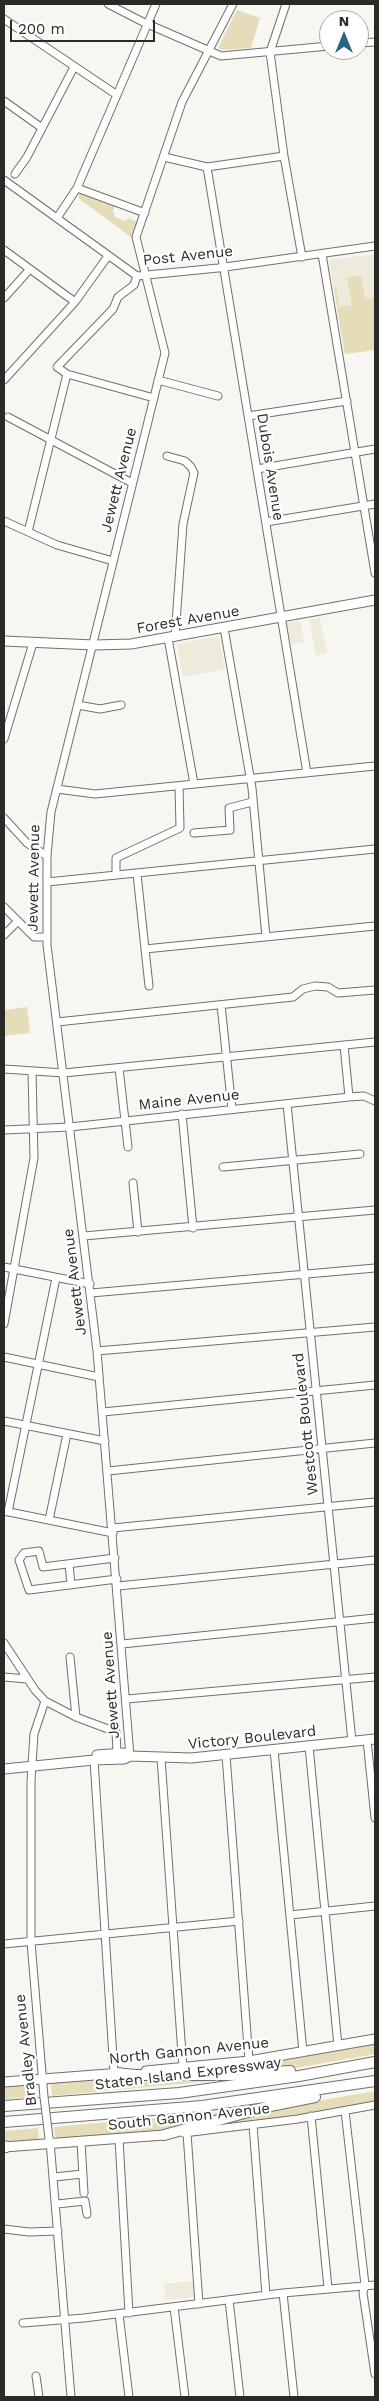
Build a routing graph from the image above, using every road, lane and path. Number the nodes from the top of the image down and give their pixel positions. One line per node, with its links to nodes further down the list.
1 (108, 4): 6 (street)
2 (156, 4): 6 (street)
3 (233, 4): 8 (street, Jewett Avenue)
4 (286, 4): 9 (street)
5 (4, 19): 10 (street)
6 (147, 24): 8 (street); 11 (street)
7 (319, 47): 9 (street)
8 (208, 51): 9 (street); 15 (street, Jewett Avenue)
9 (270, 52): 14 (street)
10 (74, 67): 11 (street); 13 (street)
11 (117, 95): 19 (street)
12 (4, 101): 13 (street)
13 (42, 128): 17 (street)
14 (284, 156): 16 (street); 26 (street)
15 (164, 157): 16 (street); 20 (street, Jewett Avenue)
16 (207, 166): 27 (street, Dubois Avenue)
17 (15, 174)
18 (4, 180): 21 (street, Post Avenue)
19 (77, 188): 20 (street); 21 (street)
20 (145, 212): 30 (street, Jewett Avenue)
21 (57, 218): 25 (street, Post Avenue)
22 (375, 246): 24 (street, Post Avenue)
23 (4, 250): 28 (street)
24 (322, 254): 26 (street, Post Avenue); 38 (street)
25 (108, 256): 29 (street, Post Avenue); 32 (street)
26 (302, 257): 27 (street, Post Avenue)
27 (223, 267): 30 (street, Post Avenue); 39 (street, Dubois Avenue)
28 (30, 269): 31 (street); 32 (street)
29 (137, 276): 30 (street, Post Avenue); 33 (street)
30 (146, 276): 35 (street, Jewett Avenue)
31 (4, 298)
32 (75, 302): 34 (street)
33 (67, 374): 37 (street); 41 (street)
34 (4, 380)
35 (158, 380): 36 (street); 37 (street, Jewett Avenue)
36 (218, 396)
37 (154, 398): 46 (street, Jewett Avenue)
38 (347, 401): 39 (street); 43 (street)
39 (248, 416): 45 (street, Dubois Avenue)
40 (8, 417): 41 (street)
41 (50, 440): 46 (street); 51 (street)
42 (375, 448): 43 (street)
43 (355, 452): 45 (street); 48 (street)
44 (167, 456): 57 (street)
45 (257, 469): 50 (street, Dubois Avenue)
46 (132, 483): 52 (street, Jewett Avenue)
47 (375, 504): 48 (street)
48 (364, 506): 50 (street); 53 (street)
49 (4, 521): 51 (street)
50 (266, 522): 55 (street, Dubois Avenue)
51 (28, 532): 52 (street)
52 (113, 561): 60 (street, Jewett Avenue)
53 (375, 573)
54 (375, 600): 55 (main road, Forest Avenue)
55 (281, 617): 56 (main road, Forest Avenue); 65 (street, Dubois Avenue)
56 (224, 628): 57 (main road, Forest Avenue); 66 (street)
57 (171, 637): 60 (main road, Forest Avenue); 67 (street)
58 (4, 641): 59 (main road, Forest Avenue)
59 (33, 643): 60 (main road, Forest Avenue); 63 (street)
60 (94, 645): 61 (street, Jewett Avenue)
61 (78, 705): 62 (street); 69 (street, Jewett Avenue)
62 (121, 705)
63 (4, 740)
64 (375, 766): 65 (street)
65 (307, 773): 66 (street)
66 (250, 779): 67 (street); 70 (street)
67 (194, 784): 68 (street)
68 (179, 786): 69 (street); 77 (street)
69 (57, 789): 74 (street, Jewett Avenue)
70 (252, 802): 72 (street); 75 (street)
71 (4, 818): 74 (street)
72 (194, 833)
73 (375, 849): 75 (street)
74 (47, 856): 78 (street, Jewett Avenue)
75 (258, 861): 76 (street); 84 (street)
76 (137, 874): 77 (street); 85 (street)
77 (116, 876): 78 (street)
78 (47, 882): 83 (street, Jewett Avenue)
79 (4, 907): 80 (street)
80 (17, 922): 82 (street); 83 (street)
81 (375, 926): 84 (street)
82 (4, 934)
83 (46, 937): 89 (street, Jewett Avenue)
84 (266, 937): 85 (street)
85 (145, 949): 86 (street)
86 (149, 986)
87 (375, 990): 88 (street)
88 (221, 1006): 89 (street); 92 (street)
89 (57, 1022): 96 (street, Jewett Avenue)
90 (375, 1042): 91 (street)
91 (344, 1045): 92 (street); 97 (street)
92 (227, 1057): 93 (street); 100 (street)
93 (120, 1068): 96 (street); 102 (street)
94 (4, 1069): 95 (street)
95 (32, 1072): 96 (street); 104 (street)
96 (64, 1073): 103 (street, Jewett Avenue)
97 (349, 1097): 98 (street, Maine Avenue); 99 (street, Maine Avenue)
98 (375, 1101)
99 (287, 1104): 100 (street, Maine Avenue); 108 (street, Westcott Boulevard)
100 (232, 1109): 101 (street, Maine Avenue)
101 (182, 1114): 102 (street, Maine Avenue); 113 (street)
102 (125, 1120): 103 (street, Maine Avenue); 106 (street)
103 (70, 1127): 104 (street, Maine Avenue); 115 (street, Jewett Avenue)
104 (34, 1129): 105 (street, Maine Avenue); 118 (street)
105 (4, 1130)
106 (128, 1147)
107 (360, 1154): 108 (street)
108 (293, 1160): 109 (street); 112 (street, Westcott Boulevard)
109 (223, 1167)
110 (133, 1183): 114 (street)
111 (375, 1210): 112 (street)
112 (299, 1218): 113 (street); 119 (street, Westcott Boulevard)
113 (193, 1228): 114 (street)
114 (138, 1232): 115 (street)
115 (84, 1236): 121 (street, Jewett Avenue)
116 (4, 1267): 118 (street)
117 (375, 1268): 119 (street)
118 (15, 1269): 120 (street); 123 (street)
119 (304, 1276): 122 (street); 125 (street, Westcott Boulevard)
120 (56, 1278): 121 (street); 128 (street)
121 (90, 1284): 122 (street, Jewett Avenue)
122 (91, 1294): 126 (street, Jewett Avenue)
123 (4, 1324)
124 (375, 1326): 125 (street)
125 (310, 1333): 126 (street); 131 (street, Westcott Boulevard)
126 (97, 1351): 129 (street, Jewett Avenue)
127 (4, 1357): 128 (street)
128 (38, 1364): 129 (street); 134 (street)
129 (99, 1376): 132 (street, Jewett Avenue)
130 (375, 1385): 131 (street)
131 (316, 1391): 132 (street); 138 (street, Westcott Boulevard)
132 (103, 1412): 136 (street, Jewett Avenue)
133 (4, 1420): 134 (street)
134 (26, 1425): 135 (street); 142 (street)
135 (67, 1434): 136 (street); 143 (street)
136 (106, 1441): 139 (street, Jewett Avenue)
137 (375, 1443): 138 (street)
138 (322, 1448): 139 (street); 141 (street, Westcott Boulevard)
139 (108, 1471): 144 (street, Jewett Avenue)
140 (375, 1502): 141 (street)
141 (328, 1506): 144 (street); 148 (street, Westcott Boulevard)
142 (6, 1511): 143 (street)
143 (49, 1520): 144 (street)
144 (113, 1530): 145 (street, Jewett Avenue)
145 (115, 1558): 147 (street); 149 (street, Jewett Avenue)
146 (375, 1560): 148 (street)
147 (69, 1564): 150 (street); 150 (street)
148 (334, 1564): 149 (street); 152 (street, Westcott Boulevard)
149 (118, 1582): 150 (street); 154 (street, Jewett Avenue)
150 (71, 1585)
151 (375, 1618): 152 (street)
152 (340, 1622): 154 (street); 159 (street, Westcott Boulevard)
153 (4, 1643): 158 (street)
154 (122, 1644): 160 (street, Jewett Avenue)
155 (70, 1657): 162 (street)
156 (375, 1676): 159 (street)
157 (4, 1677): 158 (street)
158 (27, 1680): 161 (street)
159 (346, 1680): 160 (street); 164 (street, Westcott Boulevard)
160 (127, 1700): 169 (street, Jewett Avenue)
161 (45, 1701): 162 (street); 172 (street, Bradley Avenue)
162 (76, 1717): 167 (street)
163 (371, 1739): 164 (main road, Victory Boulevard); 174 (street)
164 (352, 1741): 165 (main road, Victory Boulevard)
165 (309, 1746): 166 (main road, Victory Boulevard); 176 (street)
166 (274, 1750): 168 (main road, Victory Boulevard); 177 (street)
167 (117, 1753): 169 (main road, Victory Boulevard); 171 (main road, Victory Boulevard)
168 (226, 1755): 170 (main road, Victory Boulevard); 178 (street)
169 (130, 1756): 170 (main road, Victory Boulevard); 171 (main road, Victory Boulevard)
170 (161, 1758): 179 (street)
171 (94, 1760): 172 (main road, Victory Boulevard); 180 (street)
172 (32, 1766): 173 (main road, Victory Boulevard); 181 (street, Bradley Avenue)
173 (4, 1769)
174 (375, 1818)
175 (375, 1906): 176 (street)
176 (326, 1911): 177 (street); 184 (street)
177 (290, 1915): 185 (street)
178 (238, 1922): 179 (street); 186 (street)
179 (173, 1929): 180 (street); 189 (street)
180 (106, 1936): 181 (street); 190 (street)
181 (31, 1942): 182 (street); 191 (street, Bradley Avenue)
182 (4, 1944)
183 (375, 2039): 184 (main road, North Gannon Avenue)
184 (338, 2046): 185 (main road, North Gannon Avenue)
185 (303, 2052): 186 (main road, North Gannon Avenue)
186 (249, 2061): 189 (main road, North Gannon Avenue)
187 (375, 2062): 188 (highway, Staten Island Expressway)
188 (351, 2066): 190 (highway); 196 (highway, Staten Island Expressway)
189 (183, 2068): 190 (main road, North Gannon Avenue)
190 (114, 2073): 191 (main road, North Gannon Avenue)
191 (42, 2078): 193 (main road, North Gannon Avenue); 204 (street, Bradley Avenue, bridge)
192 (375, 2081): 194 (highway, Staten Island Expressway)
193 (4, 2082)
194 (340, 2087): 199 (highway, Staten Island Expressway); 202 (highway)
195 (375, 2105): 197 (street, South Gannon Avenue)
196 (4, 2106)
197 (345, 2111): 198 (street, South Gannon Avenue); 214 (street)
198 (312, 2116): 200 (street, South Gannon Avenue); 216 (street)
199 (4, 2122)
200 (254, 2125): 201 (street, South Gannon Avenue); 218 (street)
201 (187, 2133): 202 (street, South Gannon Avenue); 220 (street)
202 (164, 2135): 203 (main road, South Gannon Avenue)
203 (118, 2139): 205 (main road, South Gannon Avenue); 222 (street)
204 (50, 2141): 205 (main road, South Gannon Avenue); 206 (main road, South Gannon Avenue); 208 (street, Bradley Avenue)
205 (81, 2142): 207 (street)
206 (5, 2146)
207 (83, 2174): 208 (street); 209 (street)
208 (54, 2177): 210 (street, Bradley Avenue)
209 (84, 2193)
210 (56, 2204): 211 (street); 213 (street, Bradley Avenue)
211 (87, 2214)
212 (4, 2229): 213 (street)
213 (58, 2231): 224 (street, Bradley Avenue)
214 (365, 2285): 215 (street); 216 (street); 226 (street)
215 (375, 2285)
216 (328, 2288): 217 (street)
217 (283, 2293): 218 (street); 233 (street)
218 (266, 2295): 219 (street)
219 (229, 2300): 220 (street); 232 (street)
220 (199, 2304): 221 (street)
221 (174, 2307): 222 (street); 231 (street)
222 (129, 2313): 223 (street)
223 (119, 2314): 224 (street); 230 (street)
224 (64, 2320): 225 (street); 229 (street, Bradley Avenue)
225 (23, 2323)
226 (375, 2374)
227 (36, 2376): 228 (street)
228 (39, 2397)
229 (71, 2397)
230 (129, 2397)
231 (185, 2397)
232 (240, 2397)
233 (294, 2397)

